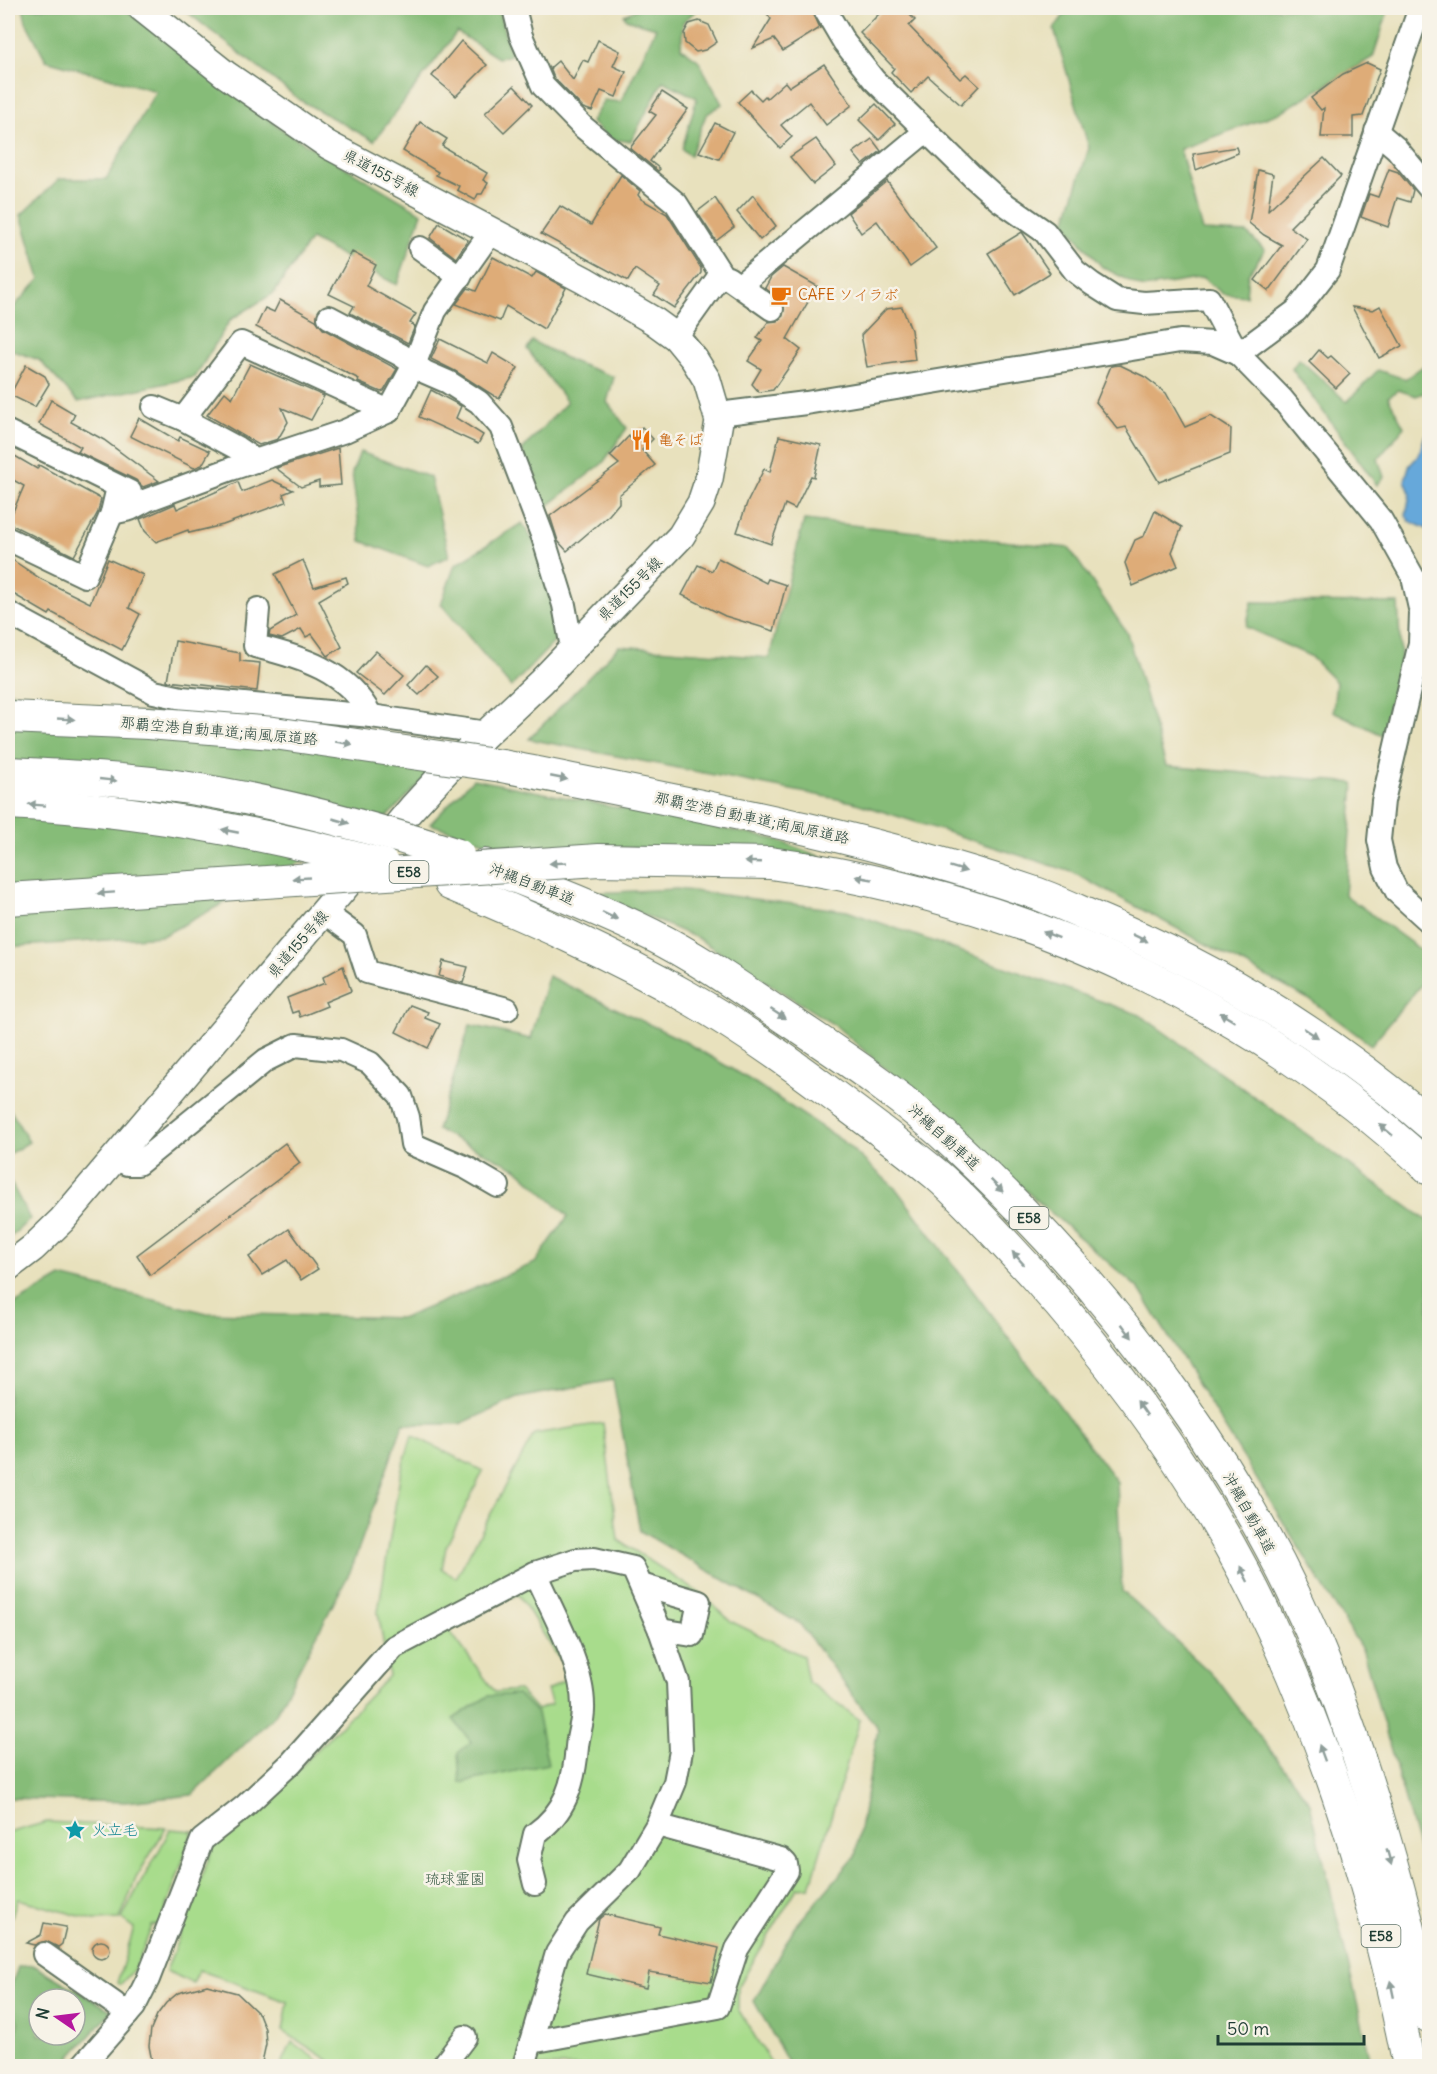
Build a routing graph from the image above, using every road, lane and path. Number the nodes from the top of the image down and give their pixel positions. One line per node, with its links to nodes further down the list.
1 (142, 8): 8 (main road, 県道155号線)
2 (514, 8): 11 (street)
3 (824, 8): 5 (street)
4 (1420, 8): 6 (street)
5 (926, 130): 11 (street); 15 (street)
6 (1376, 131): 7 (street); 15 (street)
7 (1430, 189)
8 (490, 232): 10 (street); 14 (main road, 県道155号線)
9 (420, 248): 10 (street)
10 (460, 278): 16 (street)
11 (731, 279): 12 (street); 14 (street)
12 (772, 309)
13 (330, 317): 16 (street)
14 (676, 338): 19 (main road, 県道155号線)
15 (1238, 354): 19 (street); 40 (street)
16 (414, 365): 18 (street); 31 (street)
17 (154, 407): 20 (street)
18 (389, 411): 20 (street); 23 (street)
19 (719, 414): 31 (main road, 県道155号線)
20 (183, 419): 22 (street)
21 (8, 432): 25 (street)
22 (219, 439): 23 (street); 24 (street)
23 (256, 461): 24 (street)
24 (219, 473): 26 (street)
25 (118, 487): 26 (street); 27 (street)
26 (147, 500): 27 (street)
27 (112, 513): 28 (street)
28 (8, 539)
29 (258, 609): 32 (street)
30 (8, 614): 32 (street)
31 (572, 648): 34 (main road, 県道155号線)
32 (371, 716): 34 (street)
33 (8, 717): 42 (highway, 那覇空港自動車道;南風原道路, one-way to 42, bridge)
34 (487, 733): 39 (main road, 県道155号線)
35 (8, 773): 37 (highway, 沖縄自動車道 / E58, one-way to 37, bridge)
36 (8, 803): 37 (highway, 沖縄自動車道 / E58, one-way to 36, bridge)
37 (454, 870): 54 (highway, 沖縄自動車道 / E58, one-way to 54); 60 (highway, 沖縄自動車道 / E58, one-way to 37)
38 (8, 899): 44 (highway, E58, one-way to 38, bridge)
39 (325, 913): 41 (street); 43 (main road, 県道155号線)
40 (1430, 922)
41 (507, 1009)
42 (1430, 1124)
43 (115, 1158): 45 (street); 46 (main road, 県道155号線)
44 (1430, 1169)
45 (498, 1186)
46 (8, 1267)
47 (535, 1573): 48 (street); 51 (street); 53 (street)
48 (641, 1585): 49 (street); 49 (street)
49 (660, 1630): 50 (street)
50 (657, 1825): 56 (street); 56 (street)
51 (535, 1884)
52 (44, 1954): 53 (street)
53 (127, 2015): 57 (street)
54 (1430, 2018)
55 (465, 2037): 58 (street)
56 (531, 2042): 59 (street)
57 (82, 2067)
58 (443, 2067)
59 (524, 2067)
60 (1409, 2067)

